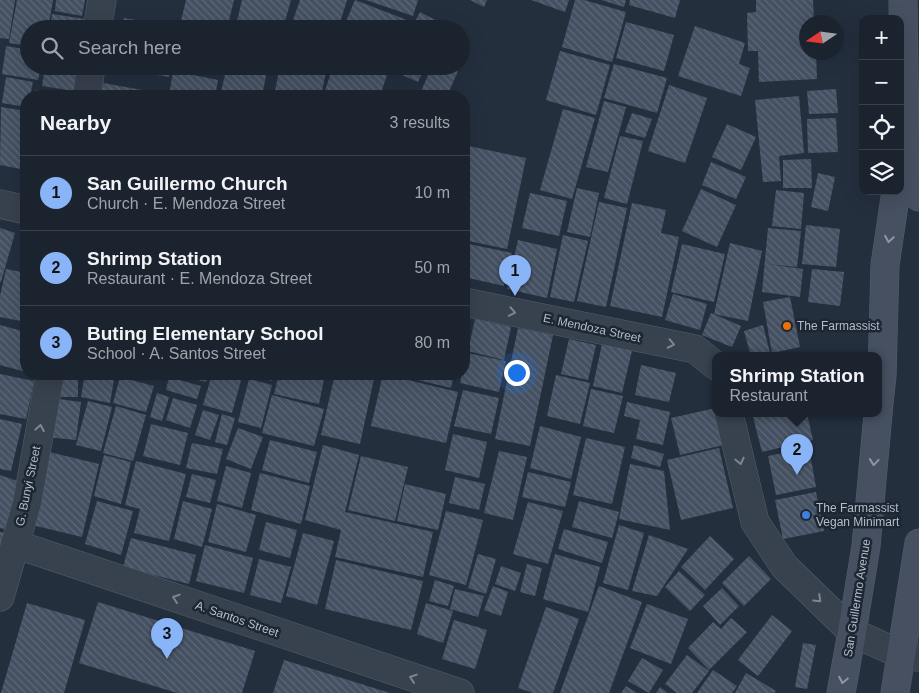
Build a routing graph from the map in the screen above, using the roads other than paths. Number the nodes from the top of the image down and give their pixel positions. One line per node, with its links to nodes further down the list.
1 (102, 0): 3 (street)
2 (902, 0): 6 (main road)
3 (99, 20)
4 (90, 75): 5 (street)
5 (88, 90)
6 (912, 137): 7 (main road); 9 (main road)
7 (904, 156)
8 (895, 195): 14 (main road, San Guillermo Avenue, one-way to 14)
9 (919, 196)
10 (0, 204): 11 (street)
11 (20, 209)
12 (470, 303): 13 (street, E. Mendoza Street, one-way to 13)
13 (712, 363)
14 (882, 376)
15 (49, 380): 19 (street, G. Bunyi Street, one-way to 15)
16 (730, 417): 21 (street, one-way to 21)
17 (878, 417): 21 (main road, San Guillermo Avenue, one-way to 21)
18 (919, 543): 22 (main road)
19 (15, 544): 20 (street, G. Bunyi Street); 23 (street, A. Santos Street, one-way to 19)
20 (0, 597)
21 (852, 632): 22 (street); 24 (main road, San Guillermo Avenue, one-way to 24)
22 (910, 656): 25 (main road)
23 (460, 693)
24 (841, 693)
25 (895, 693)

